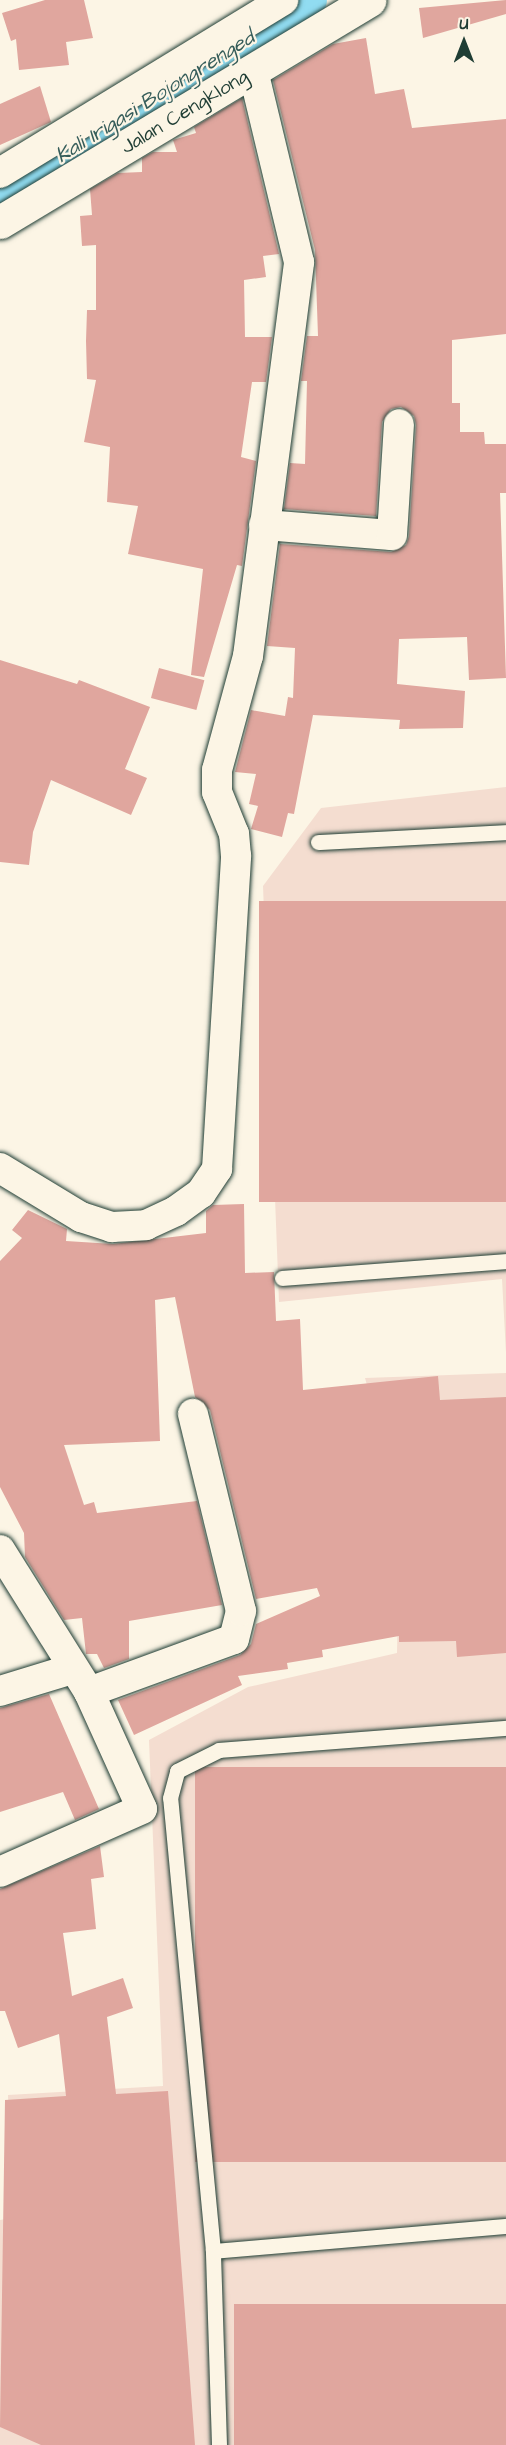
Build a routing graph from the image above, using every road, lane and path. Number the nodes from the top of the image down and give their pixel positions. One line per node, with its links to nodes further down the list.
1 (283, 0): 4 (street)
2 (369, 0): 3 (main road, Jalan Cengklong)
3 (253, 71): 5 (main road, Jalan Cengklong); 7 (street)
4 (0, 173)
5 (0, 222)
6 (399, 424): 7 (street)
7 (264, 525): 10 (street)
8 (506, 832): 9 (lane)
9 (318, 842)
10 (0, 1168)
11 (506, 1261): 12 (lane)
12 (282, 1278)
13 (193, 1413): 15 (street)
14 (0, 1550): 15 (street)
15 (81, 1681): 16 (street); 18 (street)
16 (0, 1692)
17 (506, 1728): 20 (lane)
18 (0, 1872)
19 (506, 2226): 20 (lane)
20 (213, 2251): 21 (lane)
21 (219, 2445)

